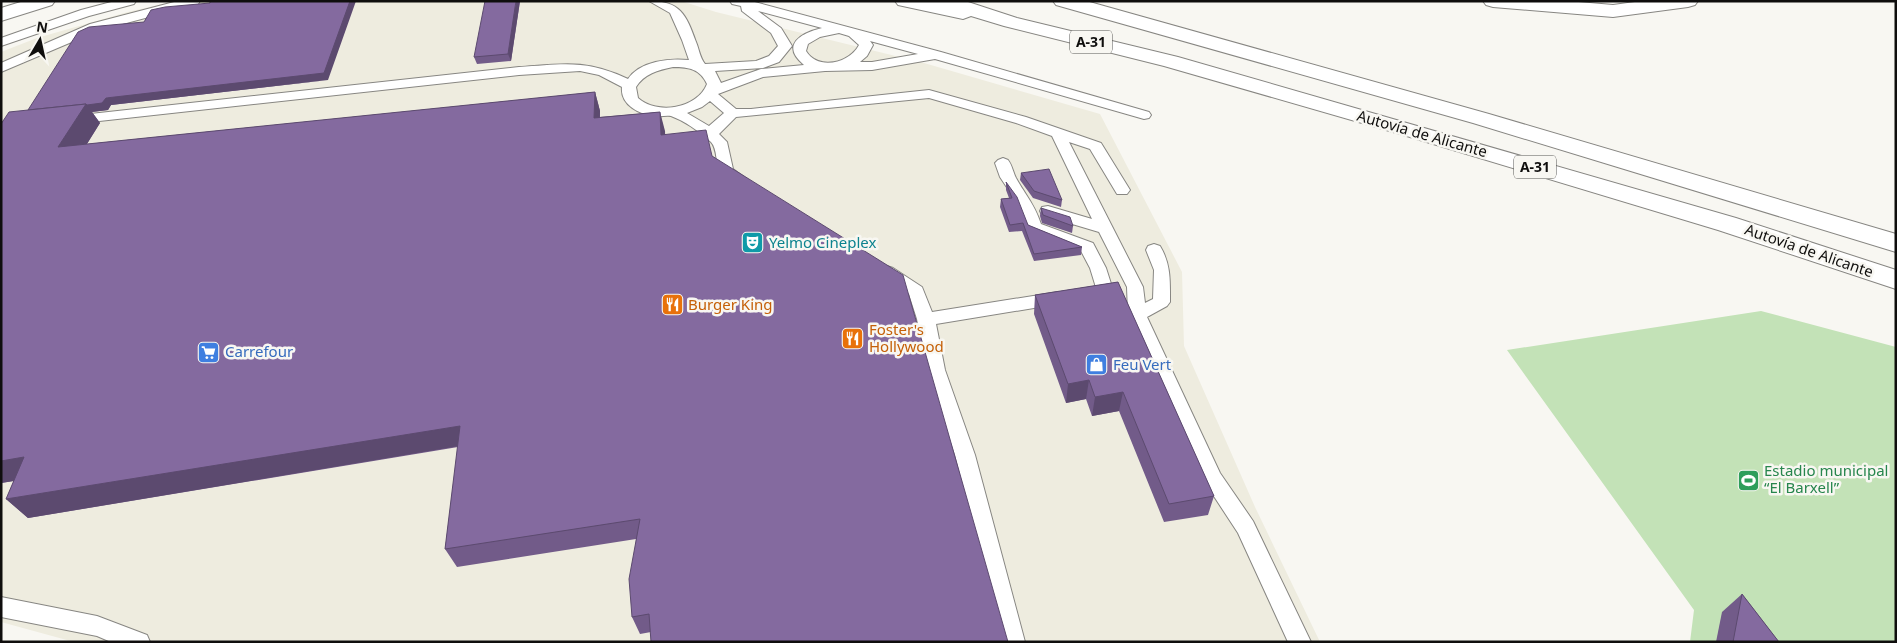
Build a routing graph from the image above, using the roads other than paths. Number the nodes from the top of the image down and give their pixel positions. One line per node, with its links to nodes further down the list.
1 (33, 1): 12 (main road)
2 (45, 1): 13 (main road)
3 (130, 1): 17 (lane)
4 (194, 1): 23 (lane)
5 (654, 1): 21 (lane)
6 (737, 1): 15 (lane); 18 (lane)
7 (905, 1): 14 (main road)
8 (944, 1): 14 (main road, Autovía de Alicante / A-31)
9 (1063, 1): 37 (main road, Autovía de Alicante / A-31)
10 (1493, 1): 11 (main road)
11 (1688, 1)
12 (1, 7)
13 (1, 15)
14 (1011, 22): 40 (main road, Autovía de Alicante / A-31)
15 (840, 30): 16 (lane); 19 (lane)
16 (854, 33): 20 (lane); 22 (lane)
17 (1, 42)
18 (785, 46): 19 (lane); 21 (lane)
19 (801, 46): 22 (lane)
20 (936, 55): 22 (lane); 28 (lane)
21 (700, 66): 24 (lane); 25 (lane)
22 (832, 66): 25 (lane)
23 (1, 68)
24 (630, 85): 26 (lane); 29 (lane)
25 (711, 93): 26 (lane); 27 (lane)
26 (672, 112): 31 (lane)
27 (732, 113): 30 (lane); 31 (lane)
28 (1144, 114)
29 (57, 121)
30 (1058, 133): 34 (lane); 36 (lane)
31 (710, 134): 33 (lane)
32 (1002, 163): 35 (lane)
33 (756, 190)
34 (1122, 190)
35 (1026, 204): 36 (lane); 42 (lane)
36 (1104, 228): 41 (lane)
37 (1896, 243)
38 (1154, 250): 43 (lane)
39 (869, 261): 44 (lane)
40 (1896, 280)
41 (1135, 287): 42 (lane); 43 (lane)
42 (1104, 290): 44 (lane)
43 (1137, 314): 48 (lane)
44 (926, 319): 47 (lane)
45 (1, 607): 46 (lane)
46 (139, 642)
47 (1014, 642)
48 (1300, 642)

